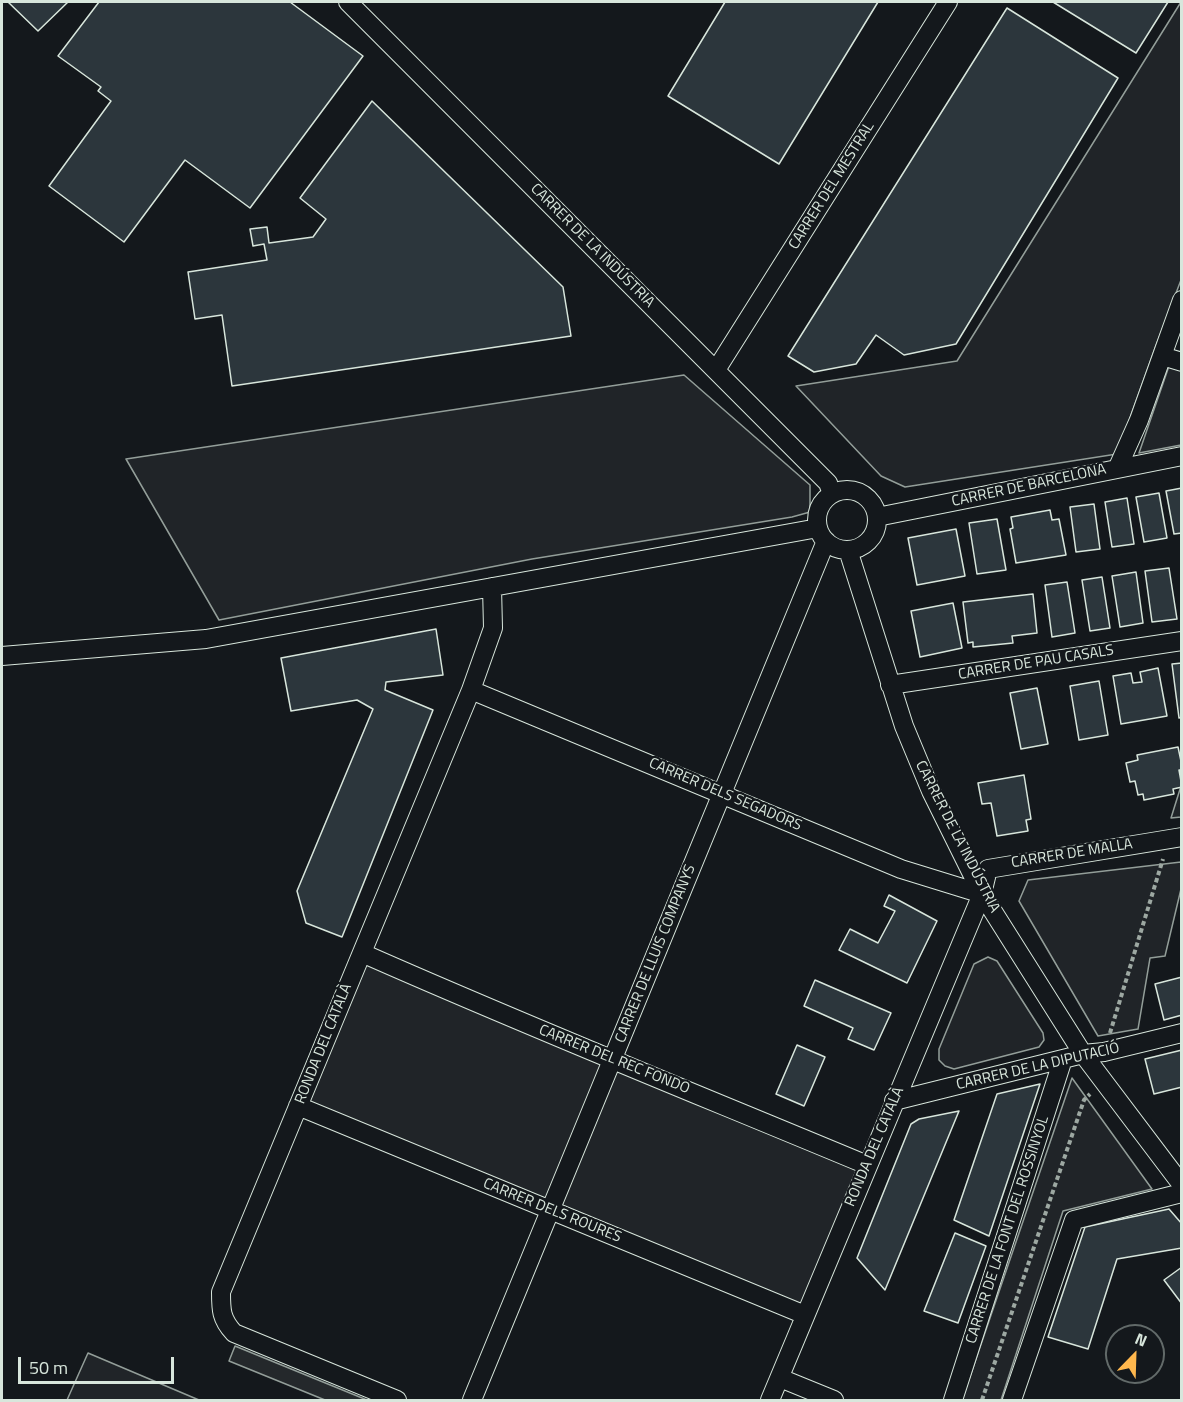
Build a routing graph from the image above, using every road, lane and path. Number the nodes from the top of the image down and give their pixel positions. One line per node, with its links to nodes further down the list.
1 (348, 2): 6 (street, CARRER DE LA INDÚSTRIA)
2 (948, 2): 6 (street, CARRER DEL MESTRAL)
3 (1182, 300): 4 (street)
4 (1162, 356): 5 (street); 8 (street)
5 (1182, 362)
6 (716, 370): 9 (street, CARRER DE LA INDÚSTRIA)
7 (1182, 456): 8 (street, CARRER DE BARCELONA)
8 (1118, 467): 10 (street, CARRER DE BARCELONA)
9 (832, 494): 10 (street); 11 (street)
10 (877, 517): 12 (street)
11 (822, 535): 12 (street); 13 (street); 18 (street, CARRER DE LLUIS COMPANYS)
12 (848, 550): 16 (street, CARRER DE LA INDÚSTRIA)
13 (492, 587): 15 (street); 17 (street, RONDA DEL CATALÀ)
14 (1182, 641): 16 (street, CARRER DE PAU CASALS)
15 (2, 656)
16 (890, 685): 20 (street, CARRER DE LA INDÚSTRIA)
17 (471, 690): 18 (street, CARRER DELS SEGADORS); 21 (street, RONDA DEL CATALÀ)
18 (723, 794): 20 (street, CARRER DELS SEGADORS); 25 (street, CARRER DE LLUIS COMPANYS)
19 (1175, 837): 20 (street, CARRER DE MALLA); 23 (path)
20 (982, 894): 24 (street, CARRER DE LA INDÚSTRIA); 28 (street, RONDA DEL CATALÀ)
21 (362, 953): 25 (street, CARRER DEL REC FONDO); 29 (street, RONDA DEL CATALÀ)
22 (1182, 1033): 23 (street, CARRER DE LA DIPUTACIÓ)
23 (1104, 1052): 24 (street, CARRER DE LA DIPUTACIÓ)
24 (1083, 1054): 26 (street, CARRER DE LA DIPUTACIÓ); 27 (street, CARRER DE LA INDÚSTRIA)
25 (613, 1059): 30 (street, CARRER DEL REC FONDO); 33 (street, CARRER DE LLUIS COMPANYS)
26 (1063, 1059): 28 (street, CARRER DE LA DIPUTACIÓ); 40 (street, CARRER DE LA FONT DEL ROSSINYOL)
27 (1104, 1083): 31 (street, CARRER DE LA INDÚSTRIA); 41 (path)
28 (894, 1101): 30 (street, RONDA DEL CATALÀ)
29 (298, 1106): 33 (street, CARRER DELS ROURES); 36 (street, RONDA DEL CATALÀ)
30 (867, 1165): 34 (street, RONDA DEL CATALÀ)
31 (1182, 1185)
32 (1182, 1193): 42 (street)
33 (550, 1210): 34 (street, CARRER DELS ROURES); 37 (street, CARRER DE LLUIS COMPANYS)
34 (805, 1315): 35 (street, RONDA DEL CATALÀ)
35 (780, 1378): 38 (street, RONDA DEL CATALÀ); 39 (street)
36 (397, 1401)
37 (472, 1401)
38 (770, 1401)
39 (834, 1401)
40 (953, 1401)
41 (982, 1401)
42 (1012, 1401)

